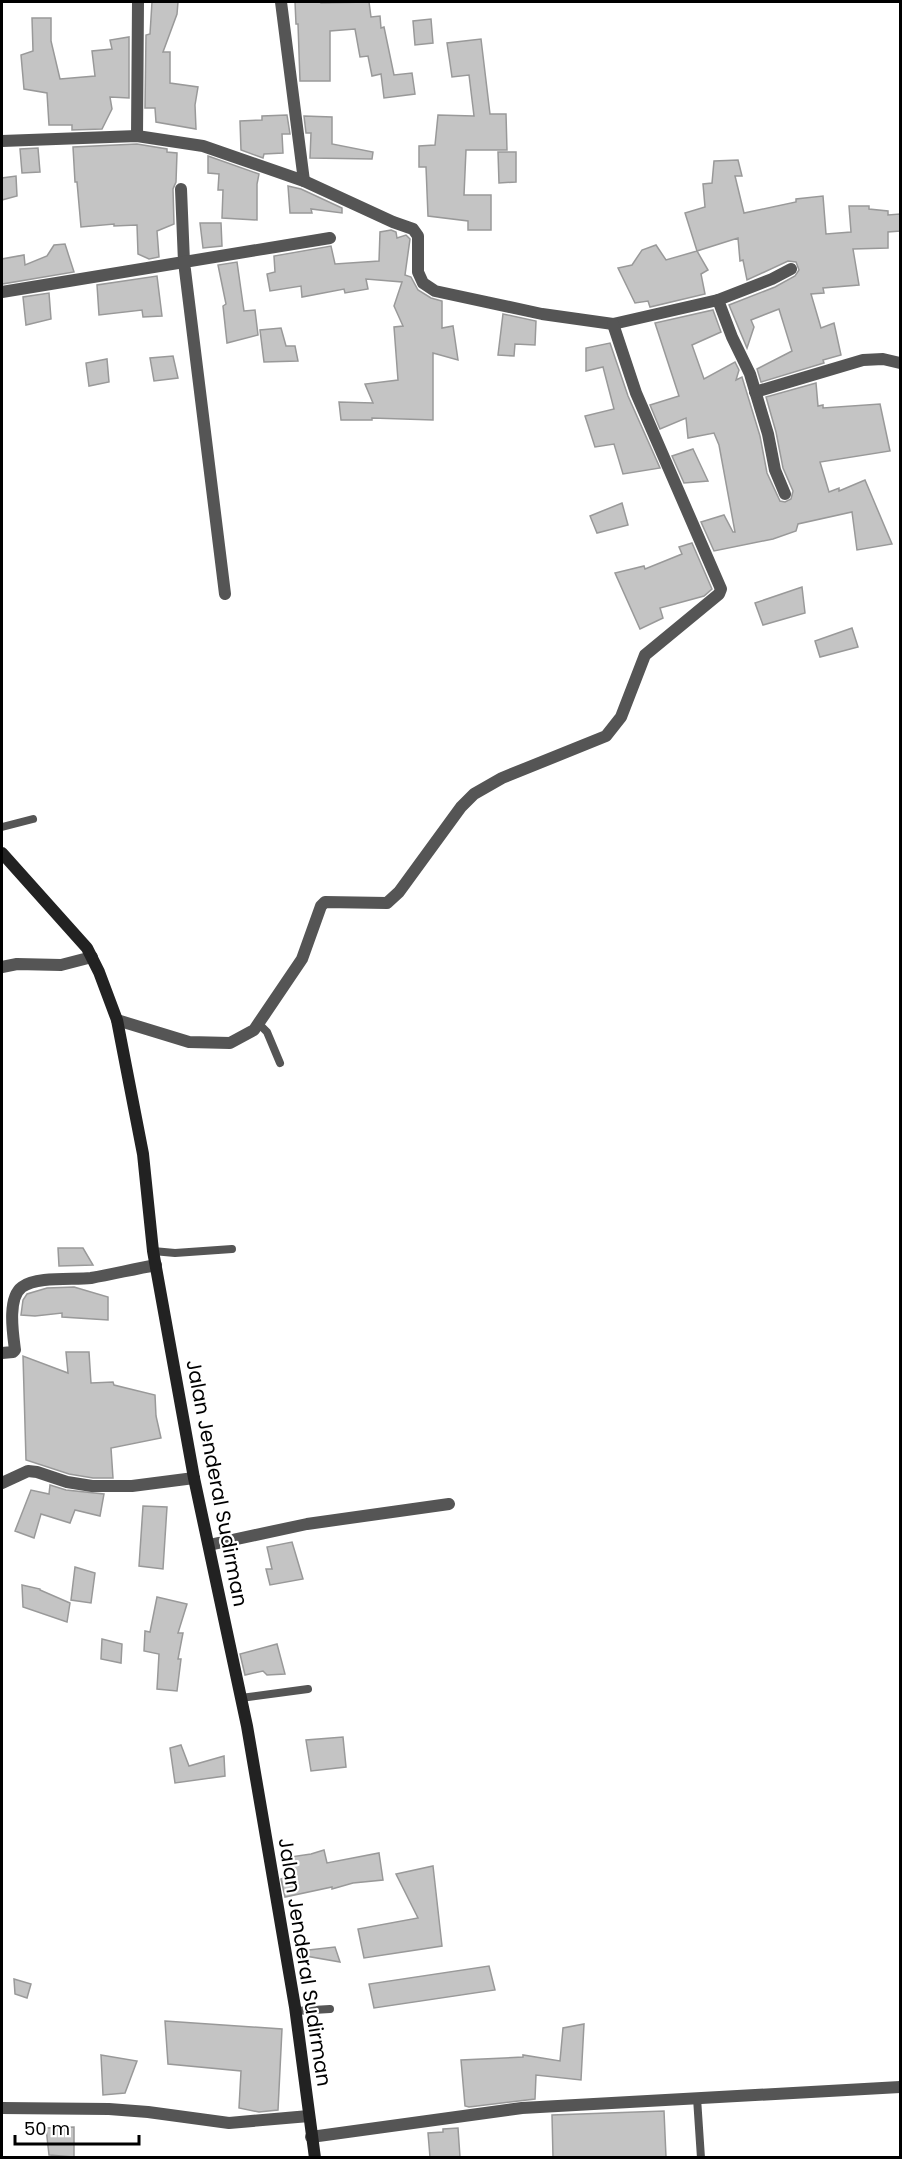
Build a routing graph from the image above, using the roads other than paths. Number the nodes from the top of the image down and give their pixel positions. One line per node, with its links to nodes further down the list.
1 (138, 2): 3 (street)
2 (281, 2): 5 (street)
3 (137, 136): 4 (street); 5 (street)
4 (2, 141)
5 (304, 181): 12 (street)
6 (182, 189): 8 (street)
7 (330, 238): 8 (street)
8 (184, 262): 10 (street); 16 (street)
9 (790, 269): 11 (street)
10 (2, 292)
11 (718, 300): 12 (street); 14 (street)
12 (613, 324): 25 (street)
13 (900, 363): 14 (street)
14 (755, 392): 15 (street)
15 (785, 494)
16 (225, 594)
17 (33, 819): 18 (lane)
18 (2, 826)
19 (2, 853): 21 (main road, Jalan Jenderal Sudirman)
20 (2, 863): 21 (street)
21 (20, 871): 22 (main road, Jalan Jenderal Sudirman)
22 (92, 957): 23 (street); 24 (main road, Jalan Jenderal Sudirman)
23 (2, 968)
24 (117, 1020): 25 (street); 28 (main road, Jalan Jenderal Sudirman)
25 (258, 1023): 26 (lane)
26 (280, 1063)
27 (232, 1249): 28 (lane)
28 (153, 1251): 29 (main road, Jalan Jenderal Sudirman)
29 (156, 1265): 30 (street); 31 (main road, Jalan Jenderal Sudirman)
30 (2, 1353)
31 (194, 1478): 32 (street); 34 (main road, Jalan Jenderal Sudirman)
32 (2, 1483)
33 (449, 1504): 34 (street)
34 (209, 1545): 36 (main road, Jalan Jenderal Sudirman)
35 (308, 1689): 36 (lane)
36 (241, 1698): 38 (main road, Jalan Jenderal Sudirman)
37 (330, 2009): 38 (lane)
38 (296, 2011): 42 (main road, Jalan Jenderal Sudirman)
39 (900, 2087): 40 (street)
40 (697, 2098): 43 (street); 45 (lane)
41 (2, 2108): 42 (street)
42 (309, 2116): 43 (main road, Jalan Jenderal Sudirman)
43 (311, 2137): 44 (main road, Jalan Jenderal Sudirman)
44 (315, 2157)
45 (701, 2157)

